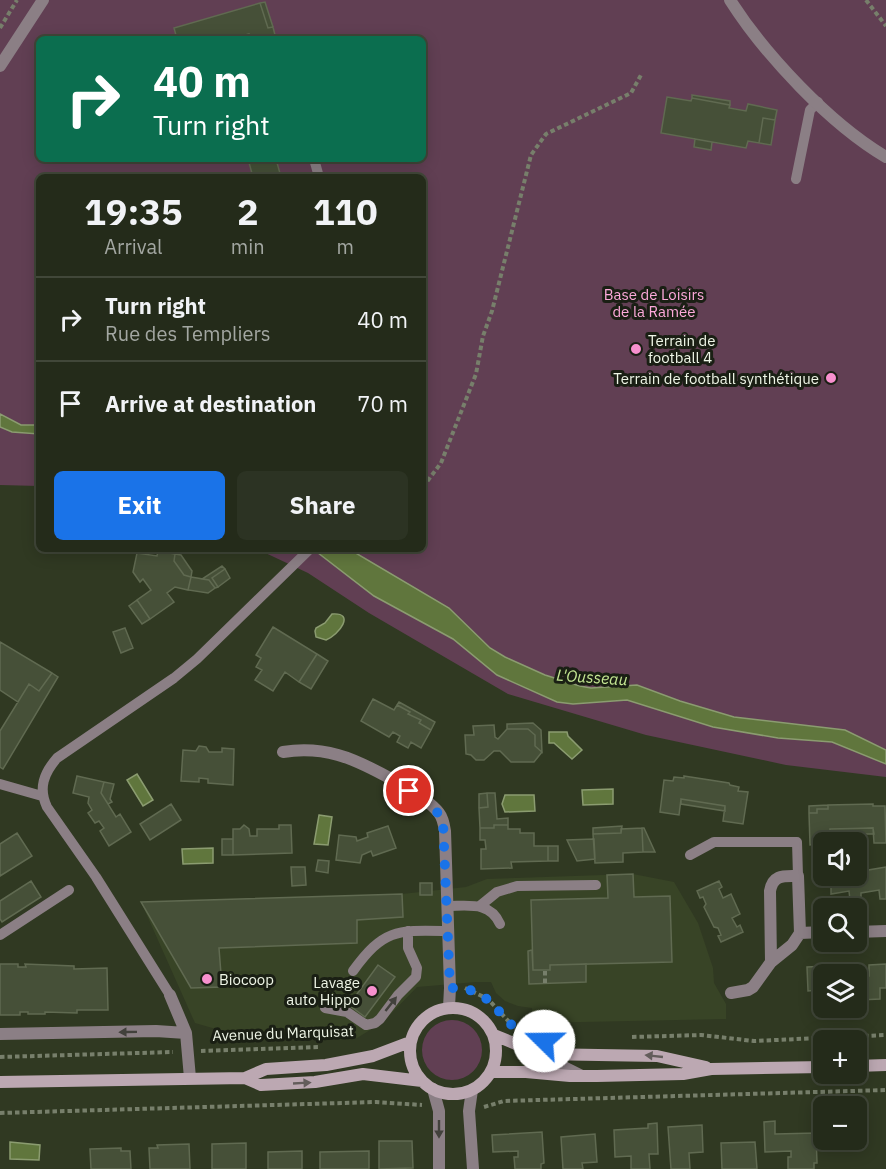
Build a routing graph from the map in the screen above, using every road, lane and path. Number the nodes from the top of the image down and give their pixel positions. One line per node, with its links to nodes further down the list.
1 (17, 0): 6 (path)
2 (43, 0): 7 (street)
3 (730, 0): 9 (street)
4 (866, 0): 5 (path)
5 (886, 26)
6 (0, 28)
7 (0, 66)
8 (641, 75): 12 (path)
9 (818, 102): 10 (street); 11 (lane)
10 (886, 157)
11 (796, 179)
12 (426, 483)
13 (308, 552): 16 (lane)
14 (283, 752): 22 (street)
15 (0, 784): 16 (lane)
16 (42, 796): 37 (lane)
17 (690, 855): 18 (lane)
18 (798, 876): 29 (street); 31 (street)
19 (596, 885): 21 (lane)
20 (69, 890): 30 (lane)
21 (481, 905): 22 (lane); 23 (lane)
22 (447, 906): 25 (street)
23 (500, 924)
24 (408, 931): 25 (lane); 33 (lane); 39 (lane, one-way to 24)
25 (448, 931): 35 (street)
26 (886, 931): 28 (street)
27 (813, 932): 29 (street)
28 (867, 932)
29 (800, 933): 31 (street)
30 (0, 935)
31 (771, 962): 36 (street)
32 (545, 970): 34 (path)
33 (353, 971)
34 (545, 983)
35 (450, 988): 38 (street); 41 (path)
36 (731, 993)
37 (170, 995): 42 (street)
38 (449, 1007): 44 (main road); 50 (main road)
39 (325, 1008)
40 (544, 1023): 49 (path)
41 (519, 1032)
42 (186, 1033): 43 (street, one-way to 43); 52 (street)
43 (0, 1034)
44 (494, 1035): 53 (main road); 59 (main road)
45 (886, 1035): 47 (path)
46 (536, 1038): 49 (path)
47 (630, 1038)
48 (554, 1040): 49 (path)
49 (544, 1041)
50 (410, 1042): 62 (main road, Avenue du Marquisat); 64 (main road)
51 (324, 1047): 52 (path, Avenue du Marquisat)
52 (188, 1051): 54 (path, Avenue du Marquisat); 61 (street)
53 (540, 1054): 58 (main road, one-way to 53); 60 (lane)
54 (0, 1057)
55 (886, 1065): 56 (main road)
56 (867, 1066)
57 (813, 1067): 58 (main road)
58 (711, 1068): 60 (main road)
59 (491, 1072): 60 (main road); 65 (main road)
60 (585, 1076)
61 (190, 1078): 62 (main road, Avenue du Marquisat); 63 (main road, Avenue du Marquisat)
62 (245, 1078): 64 (main road, Avenue du Marquisat, one-way to 64)
63 (0, 1082)
64 (428, 1085): 65 (main road); 66 (street, one-way to 66)
65 (472, 1090): 67 (street)
66 (439, 1169)
67 (473, 1169)

